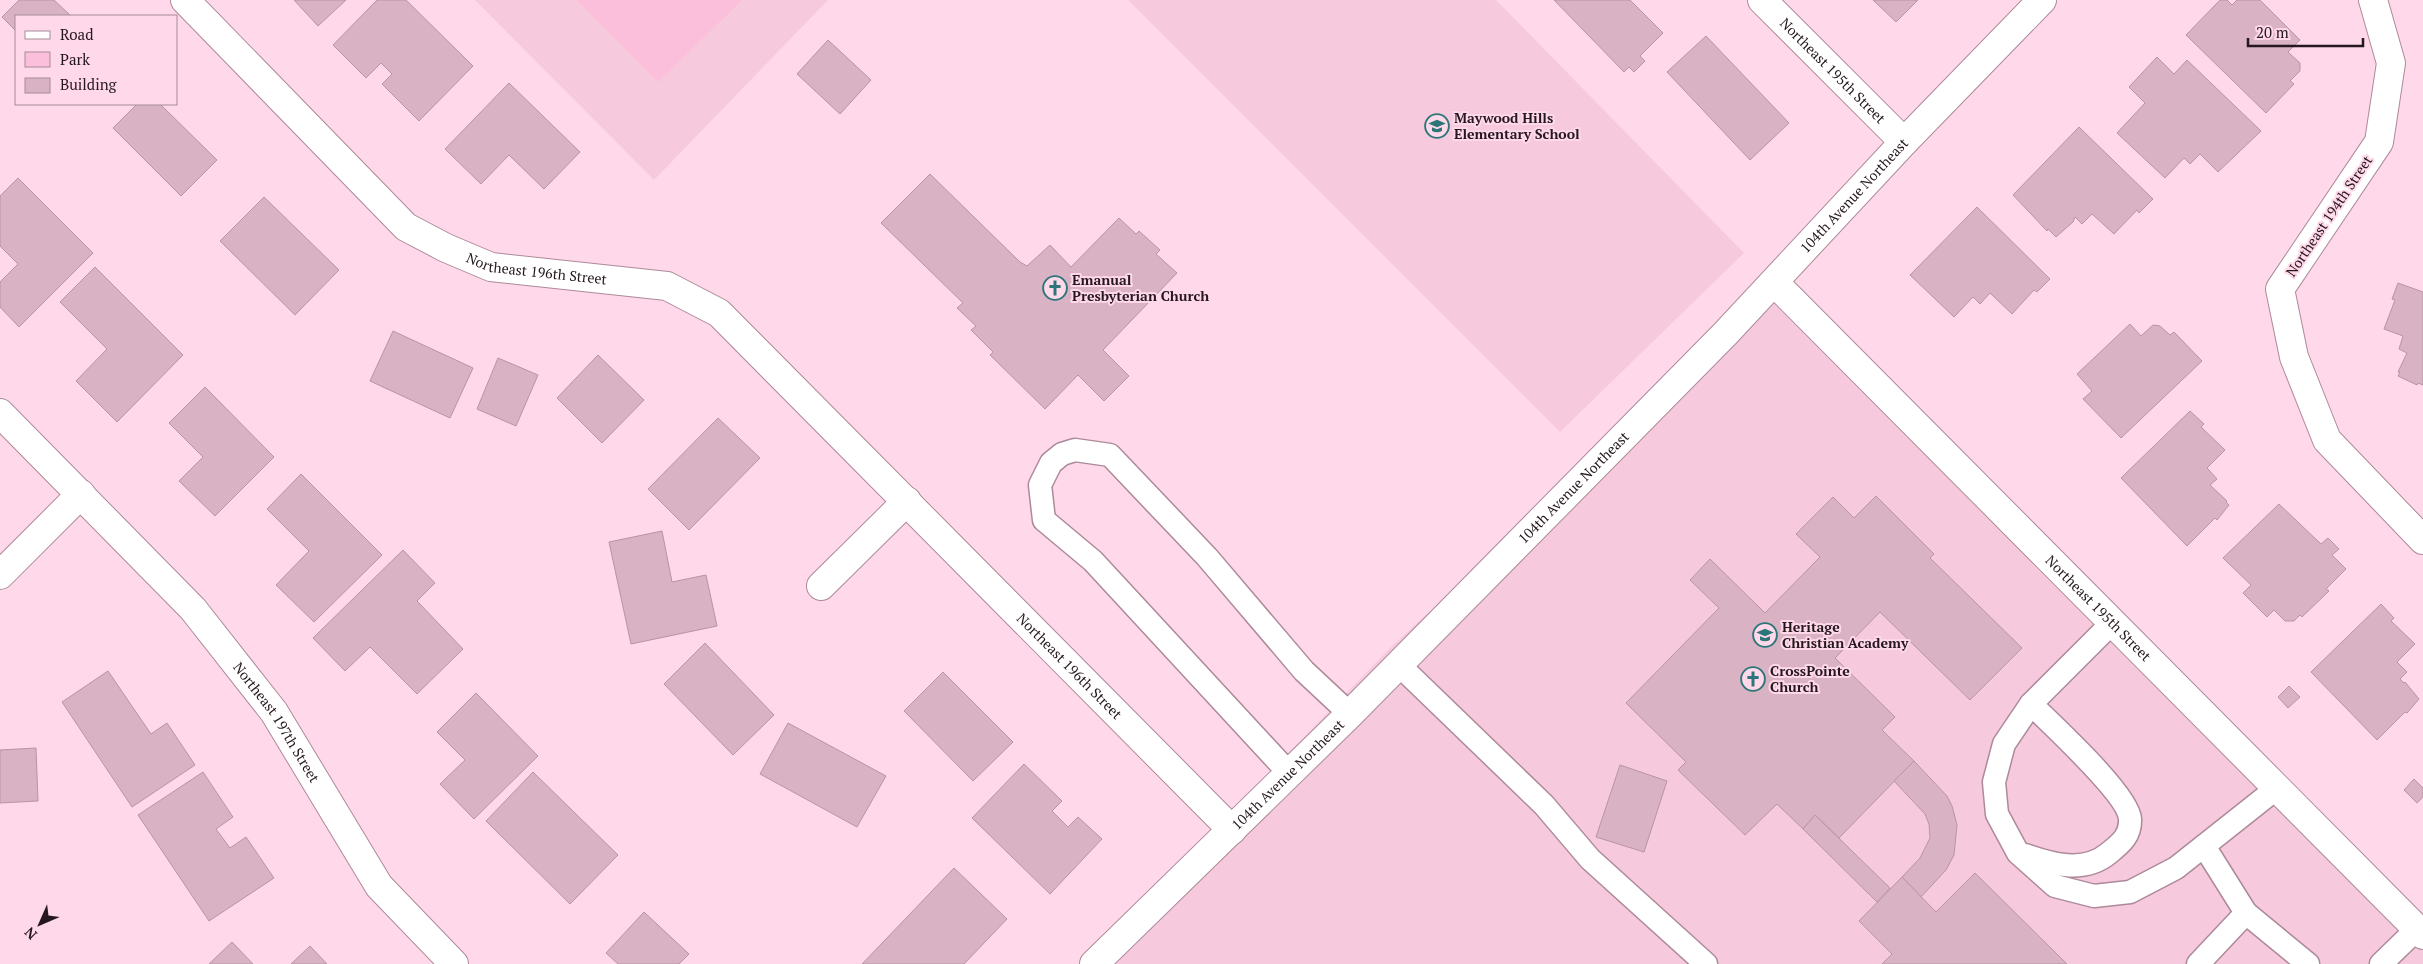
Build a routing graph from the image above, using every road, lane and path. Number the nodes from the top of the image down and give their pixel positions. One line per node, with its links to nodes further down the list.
1 (185, 0): 9 (street, Northeast 196th Street)
2 (1762, 0): 5 (street, Northeast 195th Street)
3 (2042, 0): 5 (street, 104th Avenue Northeast)
4 (2373, 0): 10 (street, Northeast 194th Street)
5 (1904, 142): 6 (street, 104th Avenue Northeast)
6 (1774, 282): 13 (street, Northeast 195th Street); 14 (street, 104th Avenue Northeast)
7 (0, 412): 8 (street, Northeast 197th Street)
8 (81, 494): 11 (street); 24 (street, Northeast 197th Street)
9 (907, 501): 12 (street); 19 (street, Northeast 196th Street)
10 (2423, 540)
11 (0, 575)
12 (821, 586)
13 (2112, 623): 15 (lane); 18 (street, Northeast 195th Street)
14 (1398, 664): 16 (street, 104th Avenue Northeast); 26 (lane)
15 (2031, 704): 21 (lane); 21 (lane)
16 (1350, 714): 17 (street, 104th Avenue Northeast); 17 (lane)
17 (1288, 772): 19 (street, 104th Avenue Northeast)
18 (2277, 788): 20 (lane); 23 (street, Northeast 195th Street)
19 (1232, 830): 25 (street, 104th Avenue Northeast)
20 (2204, 846): 21 (lane); 22 (lane)
21 (2018, 853)
22 (2246, 913): 27 (lane); 28 (lane)
23 (2420, 932): 29 (lane)
24 (454, 964)
25 (1094, 964)
26 (1706, 964)
27 (2198, 964)
28 (2308, 964)
29 (2381, 964)

